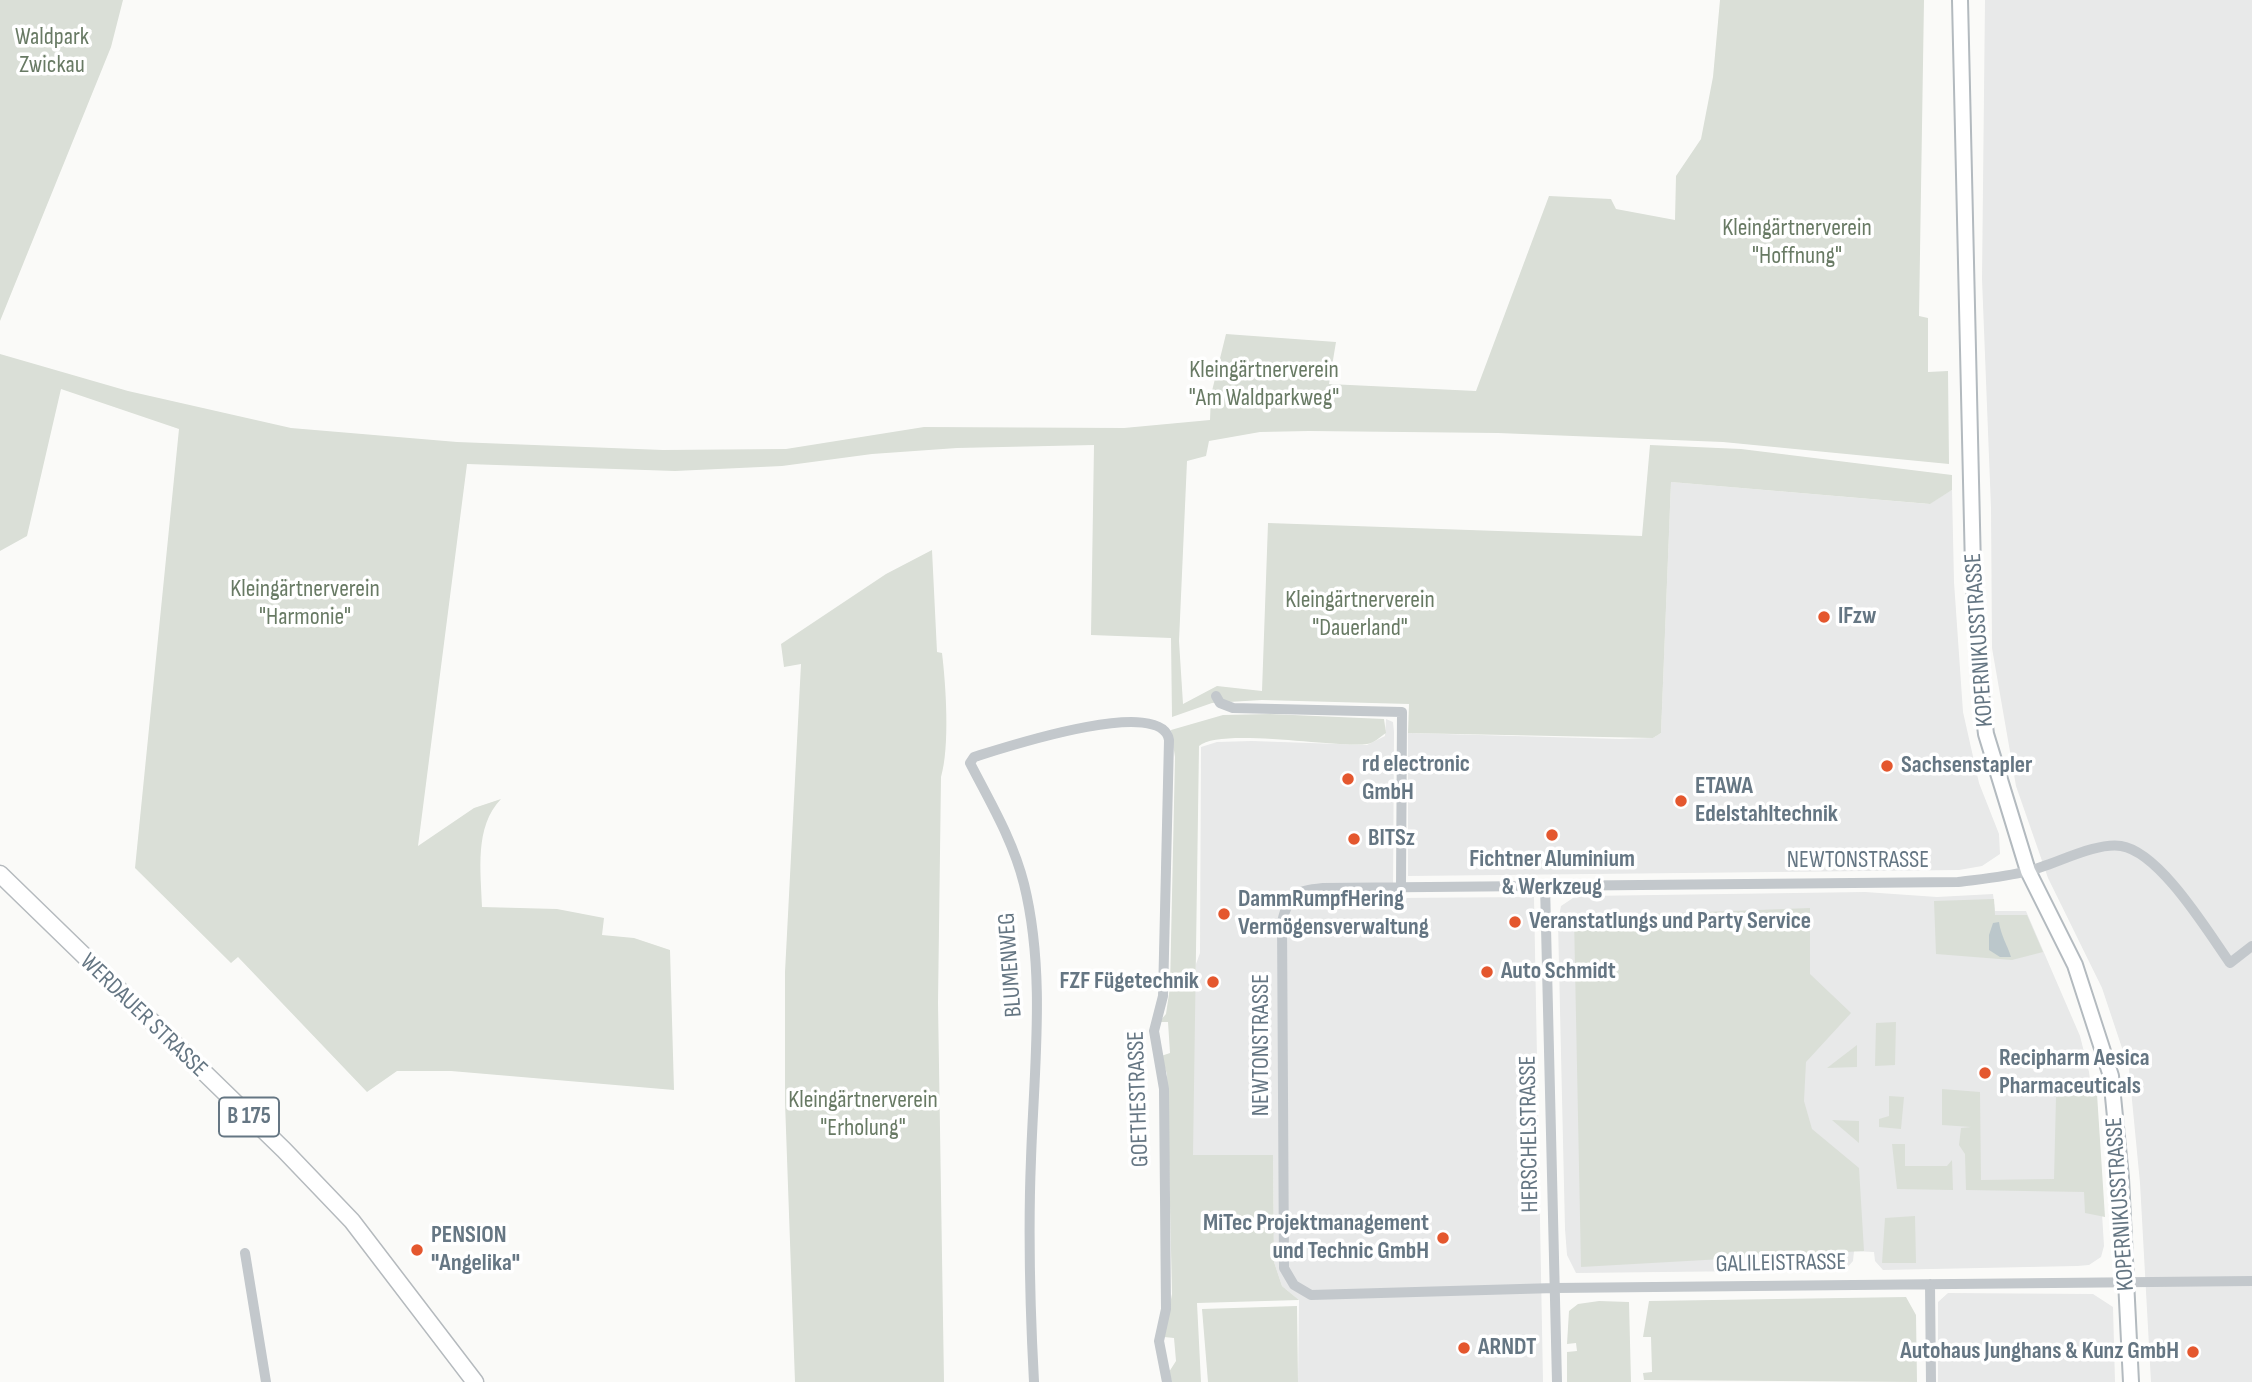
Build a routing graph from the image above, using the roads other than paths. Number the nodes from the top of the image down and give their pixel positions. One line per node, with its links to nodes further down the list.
1 (1960, 0): 4 (street, KOPERNIKUSSTRASSE)
2 (1216, 696): 7 (street)
3 (1166, 730): 17 (street, BLUMENWEG); 18 (street, GOETHESTRASSE)
4 (2028, 871): 6 (street, NEWTONSTRASSE); 8 (street, NEWTONSTRASSE); 12 (street, KOPERNIKUSSTRASSE)
5 (0, 874): 16 (main road, WERDAUER STRASSE / B 175)
6 (1545, 885): 7 (street, NEWTONSTRASSE); 13 (street, HERSCHELSTRASSE)
7 (1401, 887): 14 (street, NEWTONSTRASSE)
8 (2252, 946)
9 (245, 1253): 15 (street)
10 (2252, 1281): 12 (street, GALILEISTRASSE)
11 (1930, 1284): 12 (street, GALILEISTRASSE); 13 (street, GALILEISTRASSE); 20 (street)
12 (2126, 1284): 21 (street, KOPERNIKUSSTRASSE)
13 (1555, 1288): 14 (street, GALILEISTRASSE); 19 (street, HERSCHELSTRASSE)
14 (1311, 1295)
15 (266, 1382)
16 (475, 1382)
17 (1034, 1382)
18 (1167, 1382)
19 (1557, 1382)
20 (1931, 1382)
21 (2131, 1382)

